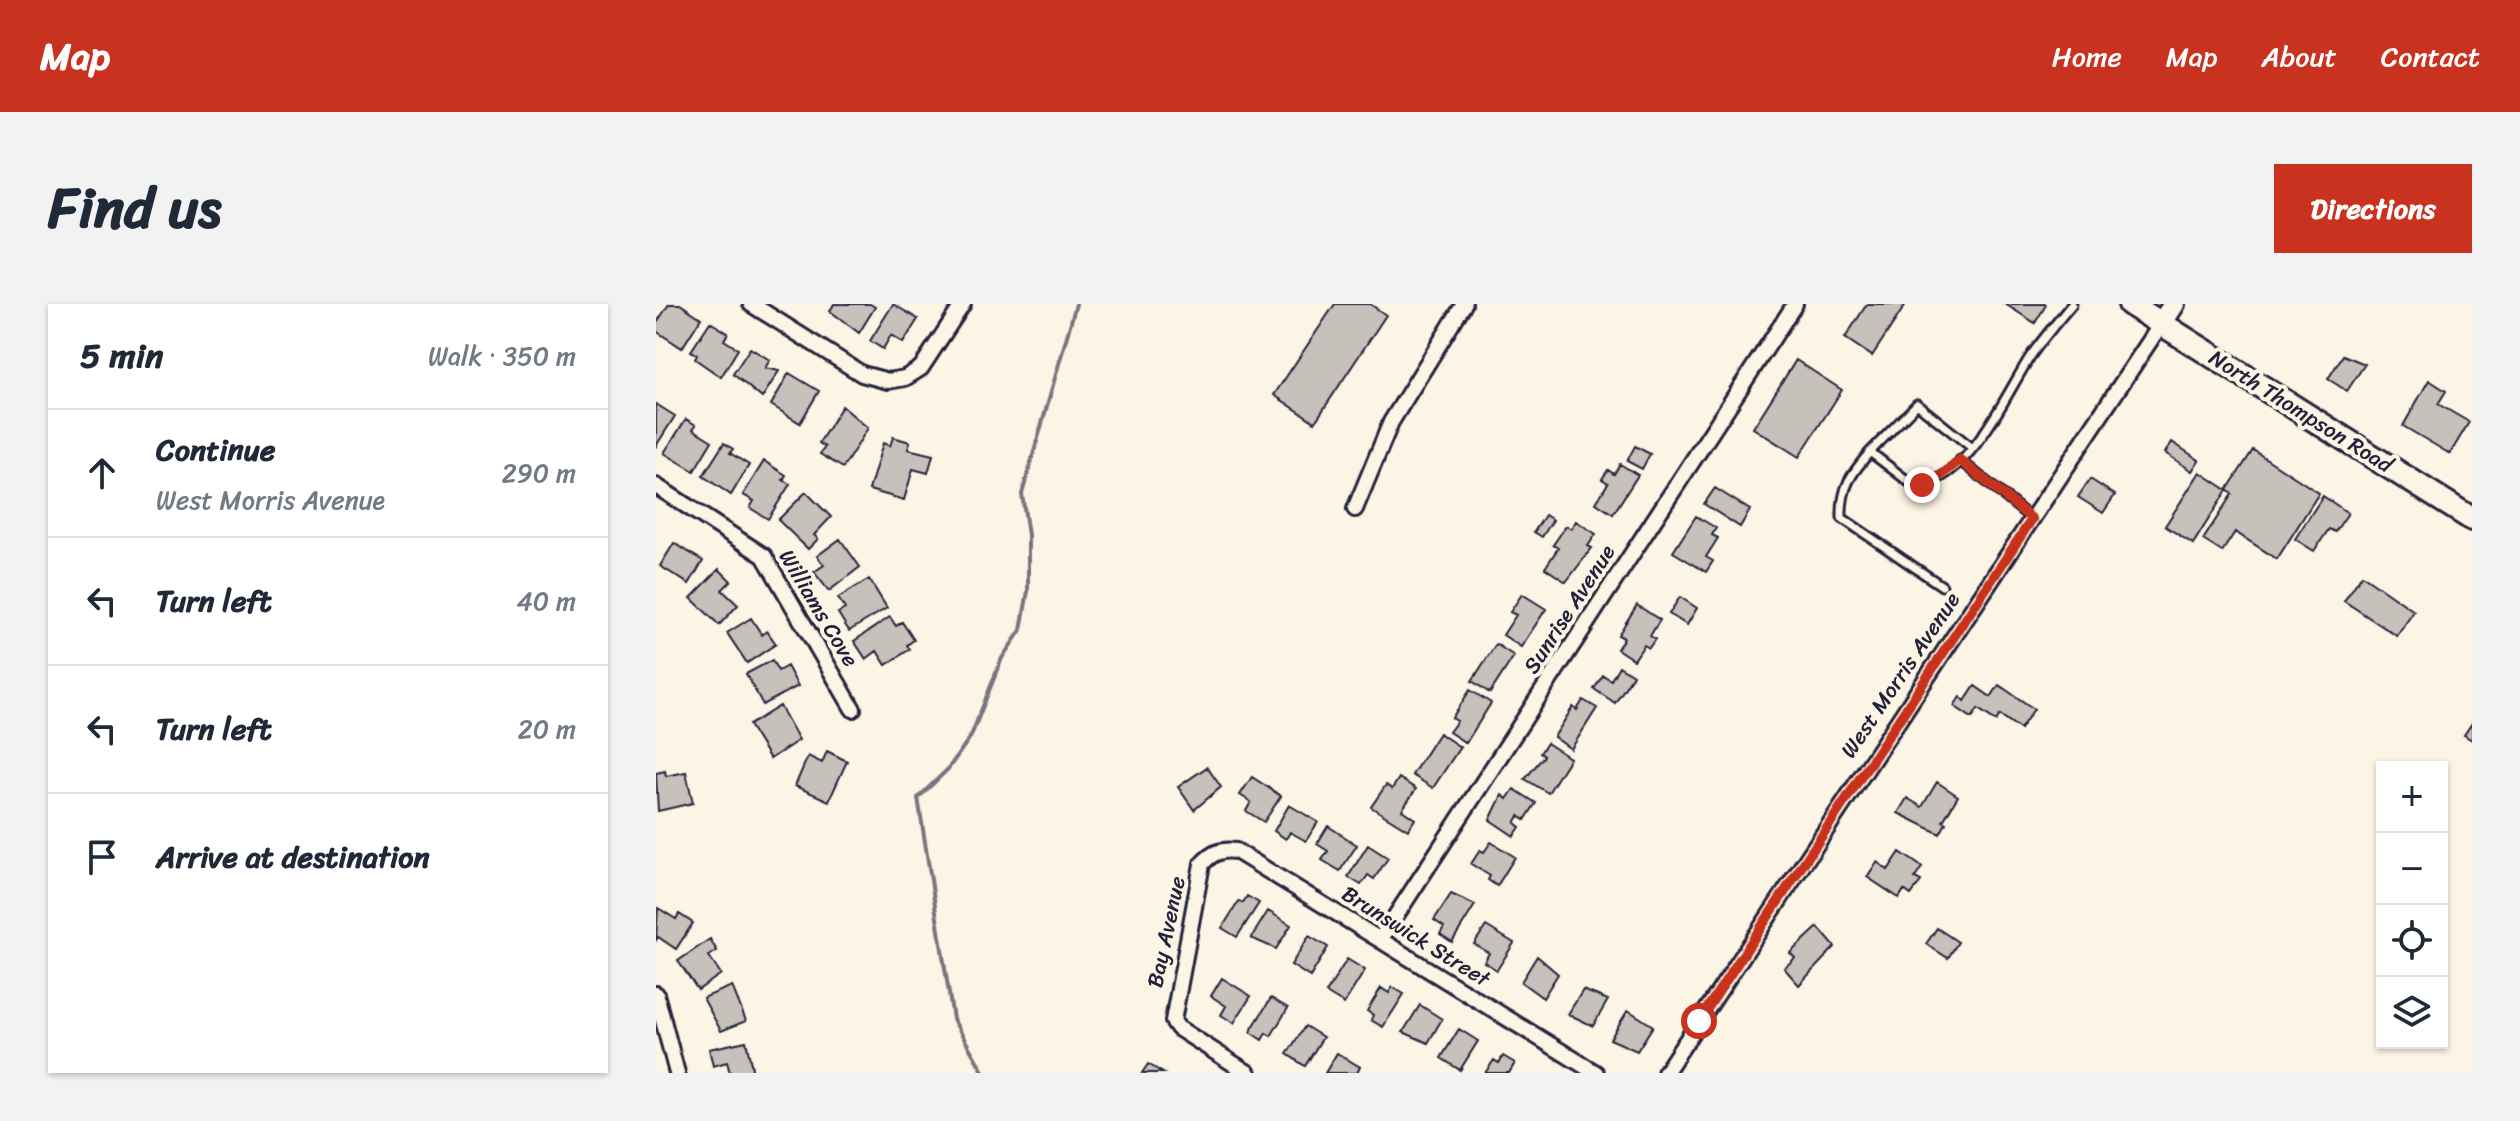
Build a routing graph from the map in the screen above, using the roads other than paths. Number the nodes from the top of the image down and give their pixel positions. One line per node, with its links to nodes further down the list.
1 (751, 304): 2 (street)
2 (963, 304)
3 (1464, 304): 13 (street)
4 (1795, 304): 19 (street, Sunrise Avenue)
5 (2072, 304): 9 (lane)
6 (2130, 304): 8 (main road, North Thompson Road)
7 (2174, 304): 8 (street, West Morris Avenue)
8 (2161, 324): 14 (street, West Morris Avenue); 15 (main road, North Thompson Road)
9 (1971, 447): 10 (lane); 11 (lane)
10 (1870, 452): 11 (lane); 16 (lane)
11 (1960, 460): 14 (lane)
12 (656, 486): 17 (street, Williams Cove)
13 (1355, 509)
14 (2032, 519): 24 (street, West Morris Avenue)
15 (2472, 519)
16 (1942, 586)
17 (853, 709)
18 (1210, 854): 19 (street, Brunswick Street); 22 (street, Bay Avenue)
19 (1380, 940): 23 (street, Brunswick Street)
20 (656, 994): 21 (street)
21 (677, 1073)
22 (1248, 1073)
23 (1596, 1073)
24 (1665, 1073)

